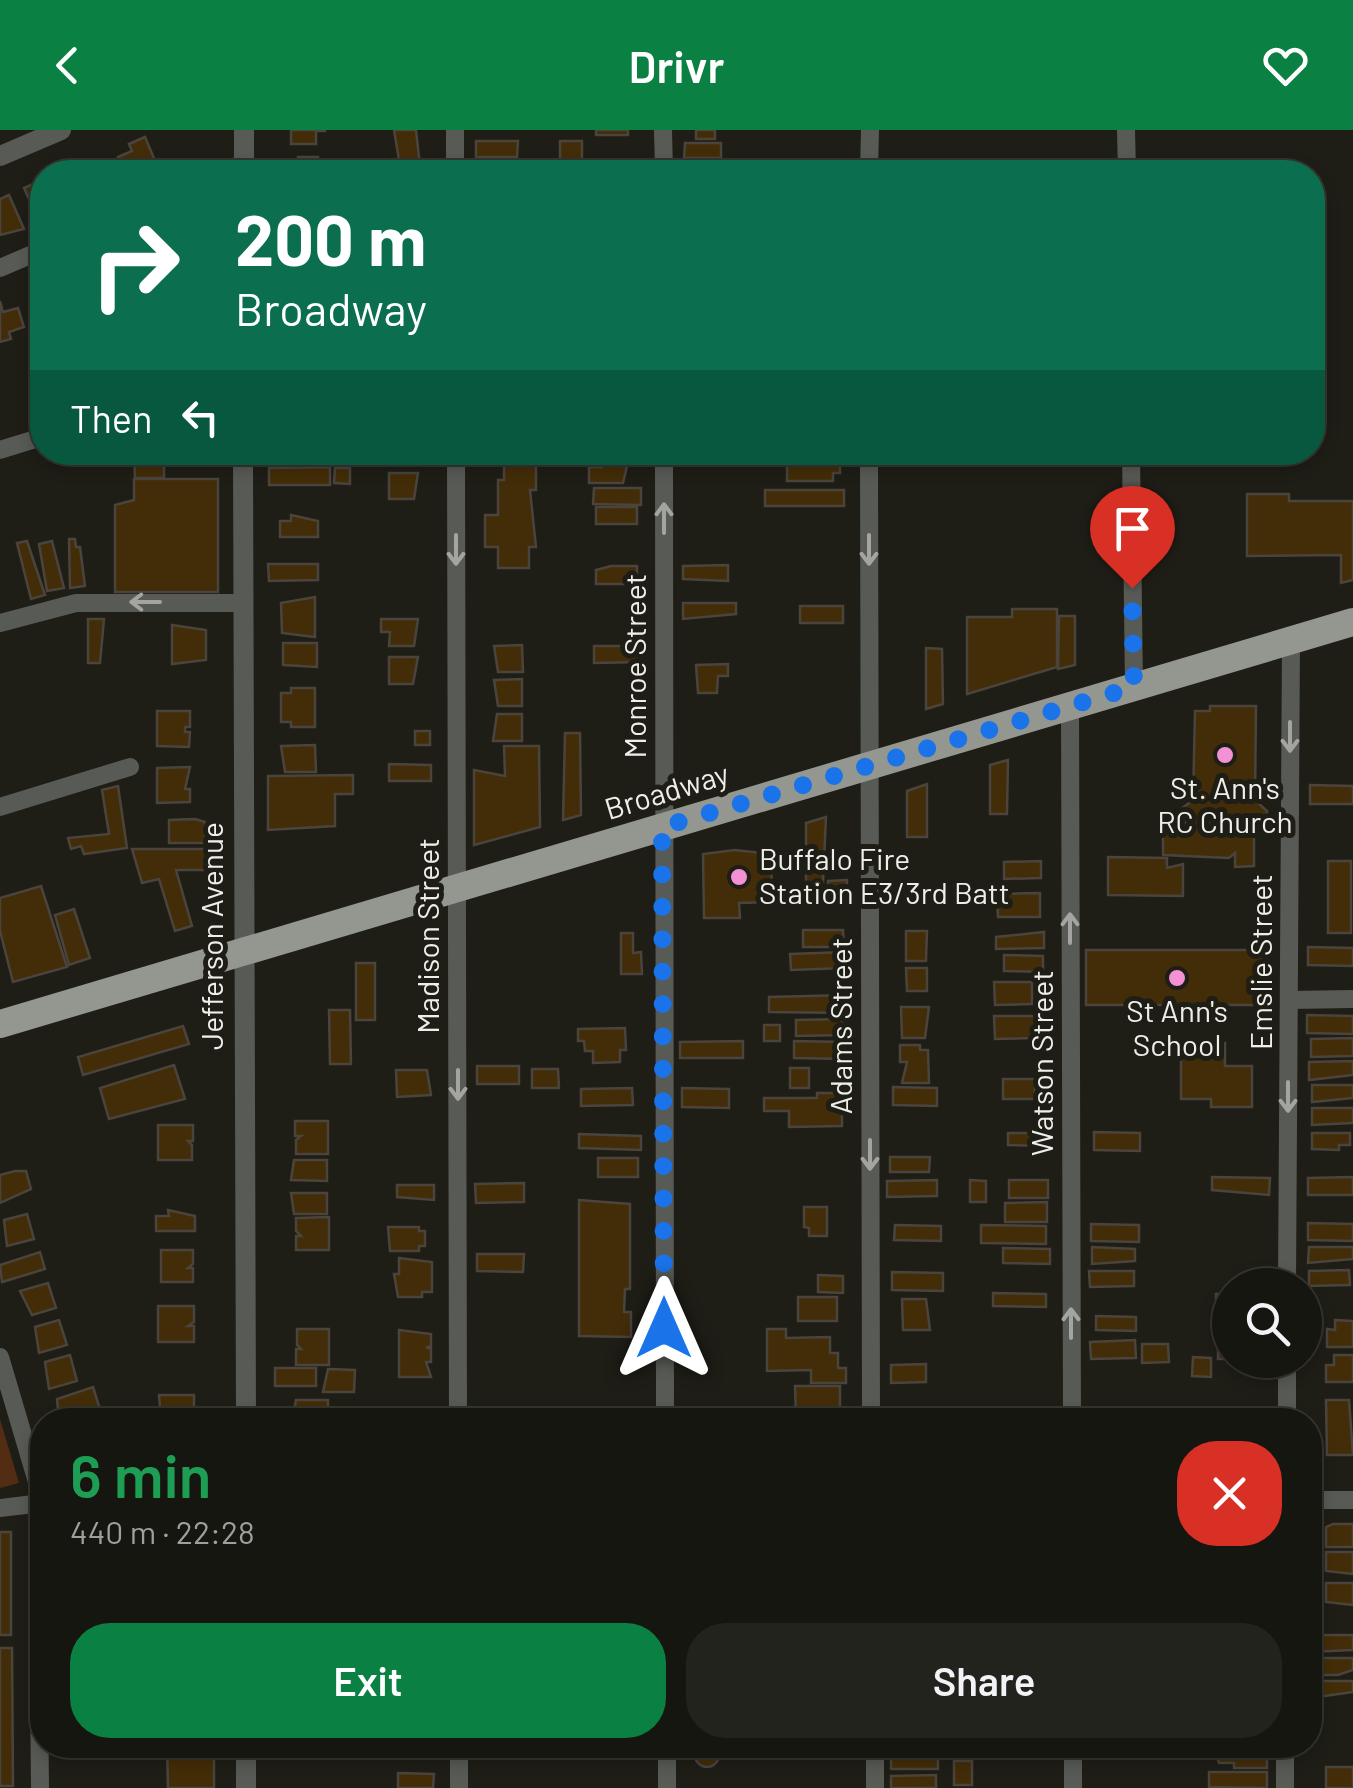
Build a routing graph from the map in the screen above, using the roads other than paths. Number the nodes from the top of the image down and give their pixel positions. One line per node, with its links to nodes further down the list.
1 (62, 130): 7 (street)
2 (244, 130): 8 (street)
3 (455, 130): 9 (street)
4 (664, 130): 10 (street)
5 (870, 130): 11 (street)
6 (1126, 130): 12 (street)
7 (0, 156)
8 (244, 160)
9 (455, 160)
10 (664, 160)
11 (870, 160)
12 (1127, 160)
13 (30, 255): 14 (street)
14 (0, 268)
15 (30, 441): 16 (street)
16 (0, 450)
17 (243, 465): 22 (street, Jefferson Avenue)
18 (456, 465): 32 (street, Madison Street, one-way to 32)
19 (664, 465): 31 (street, Monroe Street, one-way to 19)
20 (869, 465): 28 (street, Adams Street, one-way to 28)
21 (1131, 465): 26 (street)
22 (243, 603): 24 (street, one-way to 24); 33 (street, Jefferson Avenue)
23 (1353, 622): 25 (main road, Broadway)
24 (0, 623)
25 (1291, 640): 26 (main road, Broadway); 34 (street, Emslie Street, one-way to 34)
26 (1134, 687): 27 (main road, Broadway)
27 (1070, 706): 28 (main road, Broadway); 44 (street, Watson Street, one-way to 27)
28 (869, 766): 31 (main road, Broadway); 43 (street, Adams Street, one-way to 43)
29 (130, 767): 30 (street)
30 (0, 807)
31 (662, 827): 32 (main road, Broadway); 42 (street, Monroe Street)
32 (457, 888): 33 (main road, Broadway); 41 (street, Madison Street, one-way to 41)
33 (242, 952): 36 (main road, Broadway); 40 (street, Jefferson Avenue)
34 (1289, 1000): 35 (street); 37 (street, Emslie Street, one-way to 37)
35 (1353, 1000)
36 (0, 1024)
37 (1288, 1268)
38 (0, 1357): 46 (street)
39 (1287, 1378): 45 (street)
40 (246, 1408)
41 (458, 1408)
42 (665, 1408)
43 (871, 1408)
44 (1072, 1408)
45 (1287, 1408)
46 (30, 1458)
47 (1322, 1500): 48 (street)
48 (1353, 1500)
49 (30, 1504): 50 (street)
50 (0, 1508)
51 (40, 1758): 58 (street)
52 (246, 1758): 59 (street)
53 (459, 1758): 60 (street)
54 (667, 1758): 61 (street)
55 (875, 1758): 62 (street)
56 (1073, 1758): 63 (street)
57 (1285, 1758): 64 (street)
58 (40, 1788)
59 (246, 1788)
60 (460, 1788)
61 (668, 1788)
62 (875, 1788)
63 (1073, 1788)
64 (1285, 1788)

